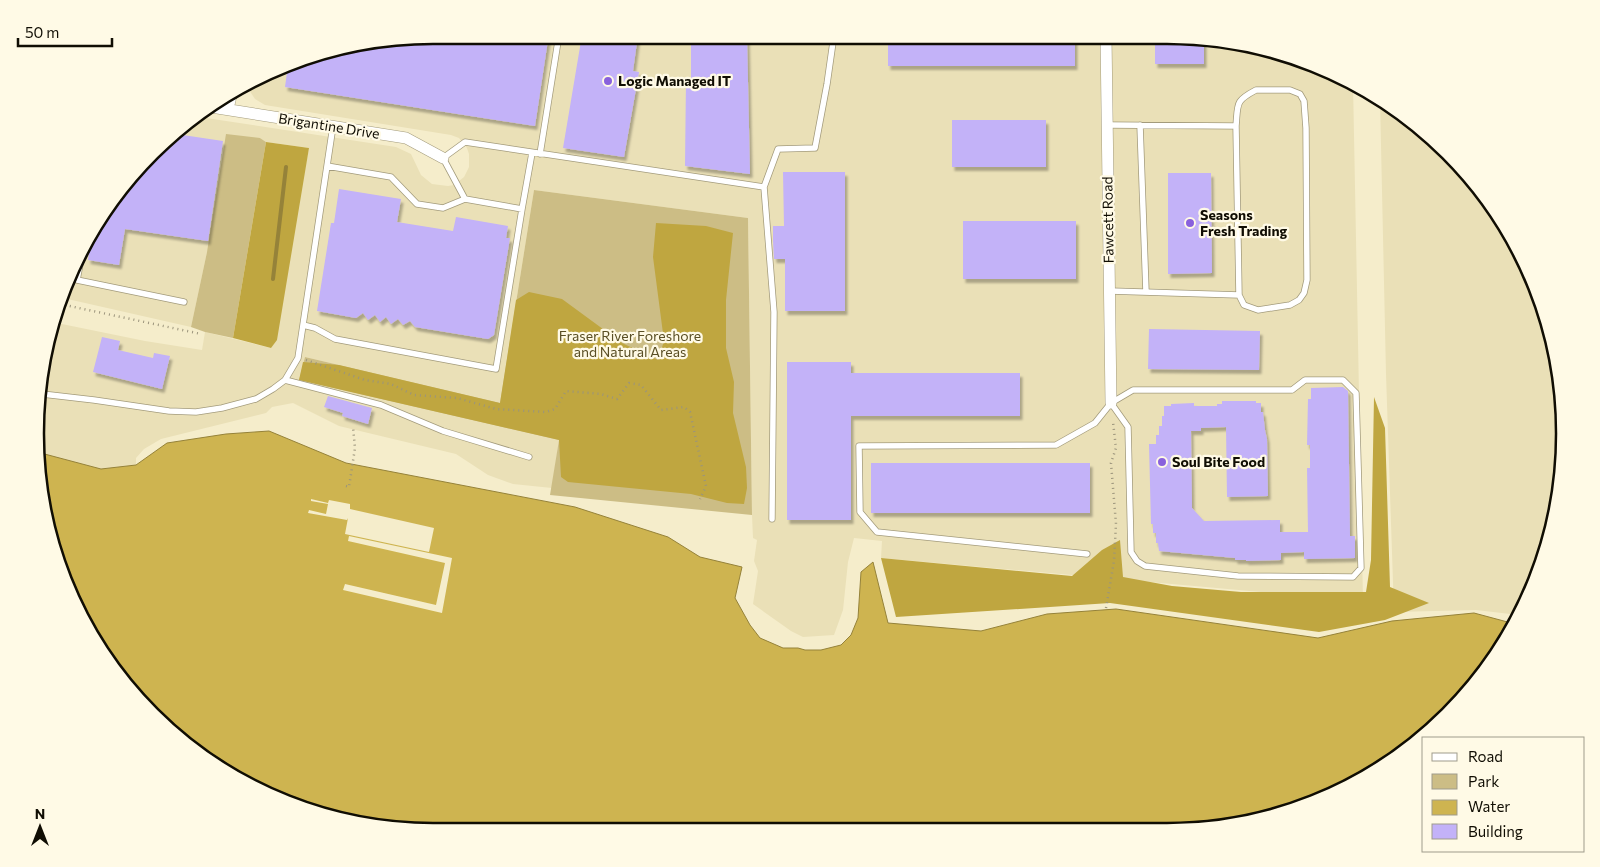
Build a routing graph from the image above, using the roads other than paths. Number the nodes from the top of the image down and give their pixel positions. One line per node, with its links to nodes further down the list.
1 (558, 44): 12 (lane)
2 (833, 44): 15 (lane)
3 (1106, 44): 7 (street, Fawcett Road)
4 (229, 102): 6 (street)
5 (219, 108): 6 (street, Brigantine Drive)
6 (228, 109): 9 (street, Brigantine Drive)
7 (1107, 125): 8 (lane); 19 (street, Fawcett Road)
8 (1140, 125): 10 (lane); 20 (lane)
9 (333, 126): 13 (street, Brigantine Drive); 14 (lane)
10 (1236, 126): 21 (lane); 21 (lane)
11 (532, 153): 12 (lane); 13 (lane); 17 (lane)
12 (540, 154): 15 (lane)
13 (443, 158): 16 (lane)
14 (327, 166): 16 (lane); 23 (lane)
15 (764, 187): 28 (lane)
16 (465, 199): 17 (lane)
17 (522, 209): 23 (lane)
18 (79, 271): 22 (lane)
19 (1110, 291): 20 (lane); 26 (street, Fawcett Road)
20 (1146, 292): 21 (lane)
21 (1239, 295)
22 (184, 302)
23 (303, 325): 24 (lane)
24 (285, 380): 25 (lane); 27 (lane)
25 (46, 394)
26 (1111, 404): 26 (lane); 29 (lane)
27 (529, 457)
28 (772, 519)
29 (1087, 554)

